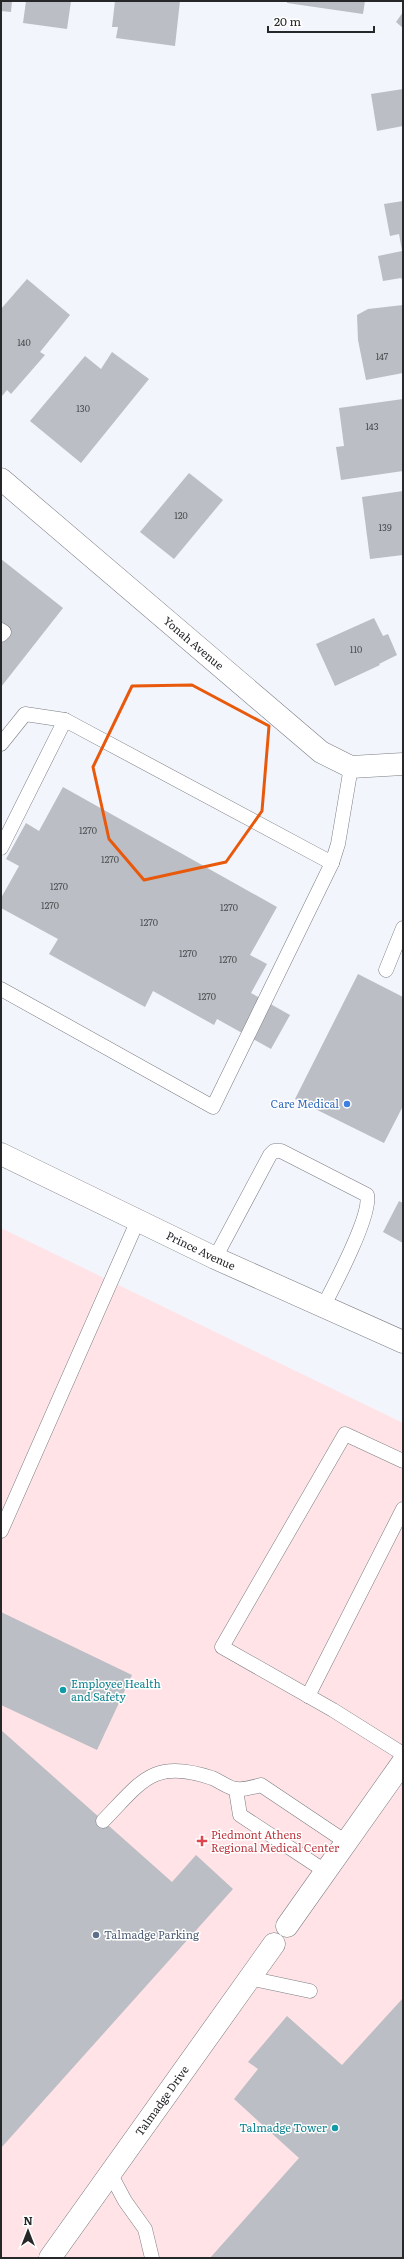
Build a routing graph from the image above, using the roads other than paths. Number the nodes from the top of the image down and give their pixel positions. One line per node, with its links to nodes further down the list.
1 (1, 479): 7 (street, Yonah Avenue)
2 (1, 630): 3 (lane)
3 (1, 635)
4 (65, 720): 5 (lane); 8 (lane); 9 (lane)
5 (1, 744)
6 (403, 764): 7 (street, Yonah Avenue)
7 (351, 767): 9 (lane)
8 (1, 848)
9 (332, 863): 12 (lane)
10 (403, 928): 11 (lane)
11 (386, 970)
12 (1, 989)
13 (1, 1154): 14 (street, Prince Avenue)
14 (138, 1220): 15 (street, Prince Avenue); 20 (lane)
15 (215, 1258): 16 (street, Prince Avenue); 16 (lane)
16 (323, 1307): 17 (street, Prince Avenue)
17 (403, 1342)
18 (403, 1461): 21 (lane)
19 (403, 1509): 21 (lane)
20 (1, 1531)
21 (308, 1696): 22 (lane)
22 (403, 1754)
23 (403, 1762): 26 (street)
24 (236, 1790): 25 (lane); 26 (lane); 27 (lane)
25 (103, 1821)
26 (346, 1842): 27 (street)
27 (325, 1871): 28 (street)
28 (287, 1926)
29 (274, 1944): 30 (street, Talmadge Drive)
30 (249, 1978): 31 (lane); 32 (street, Talmadge Drive)
31 (310, 1991)
32 (110, 2173): 33 (street, Talmadge Drive); 34 (lane)
33 (50, 2258)
34 (152, 2258)

